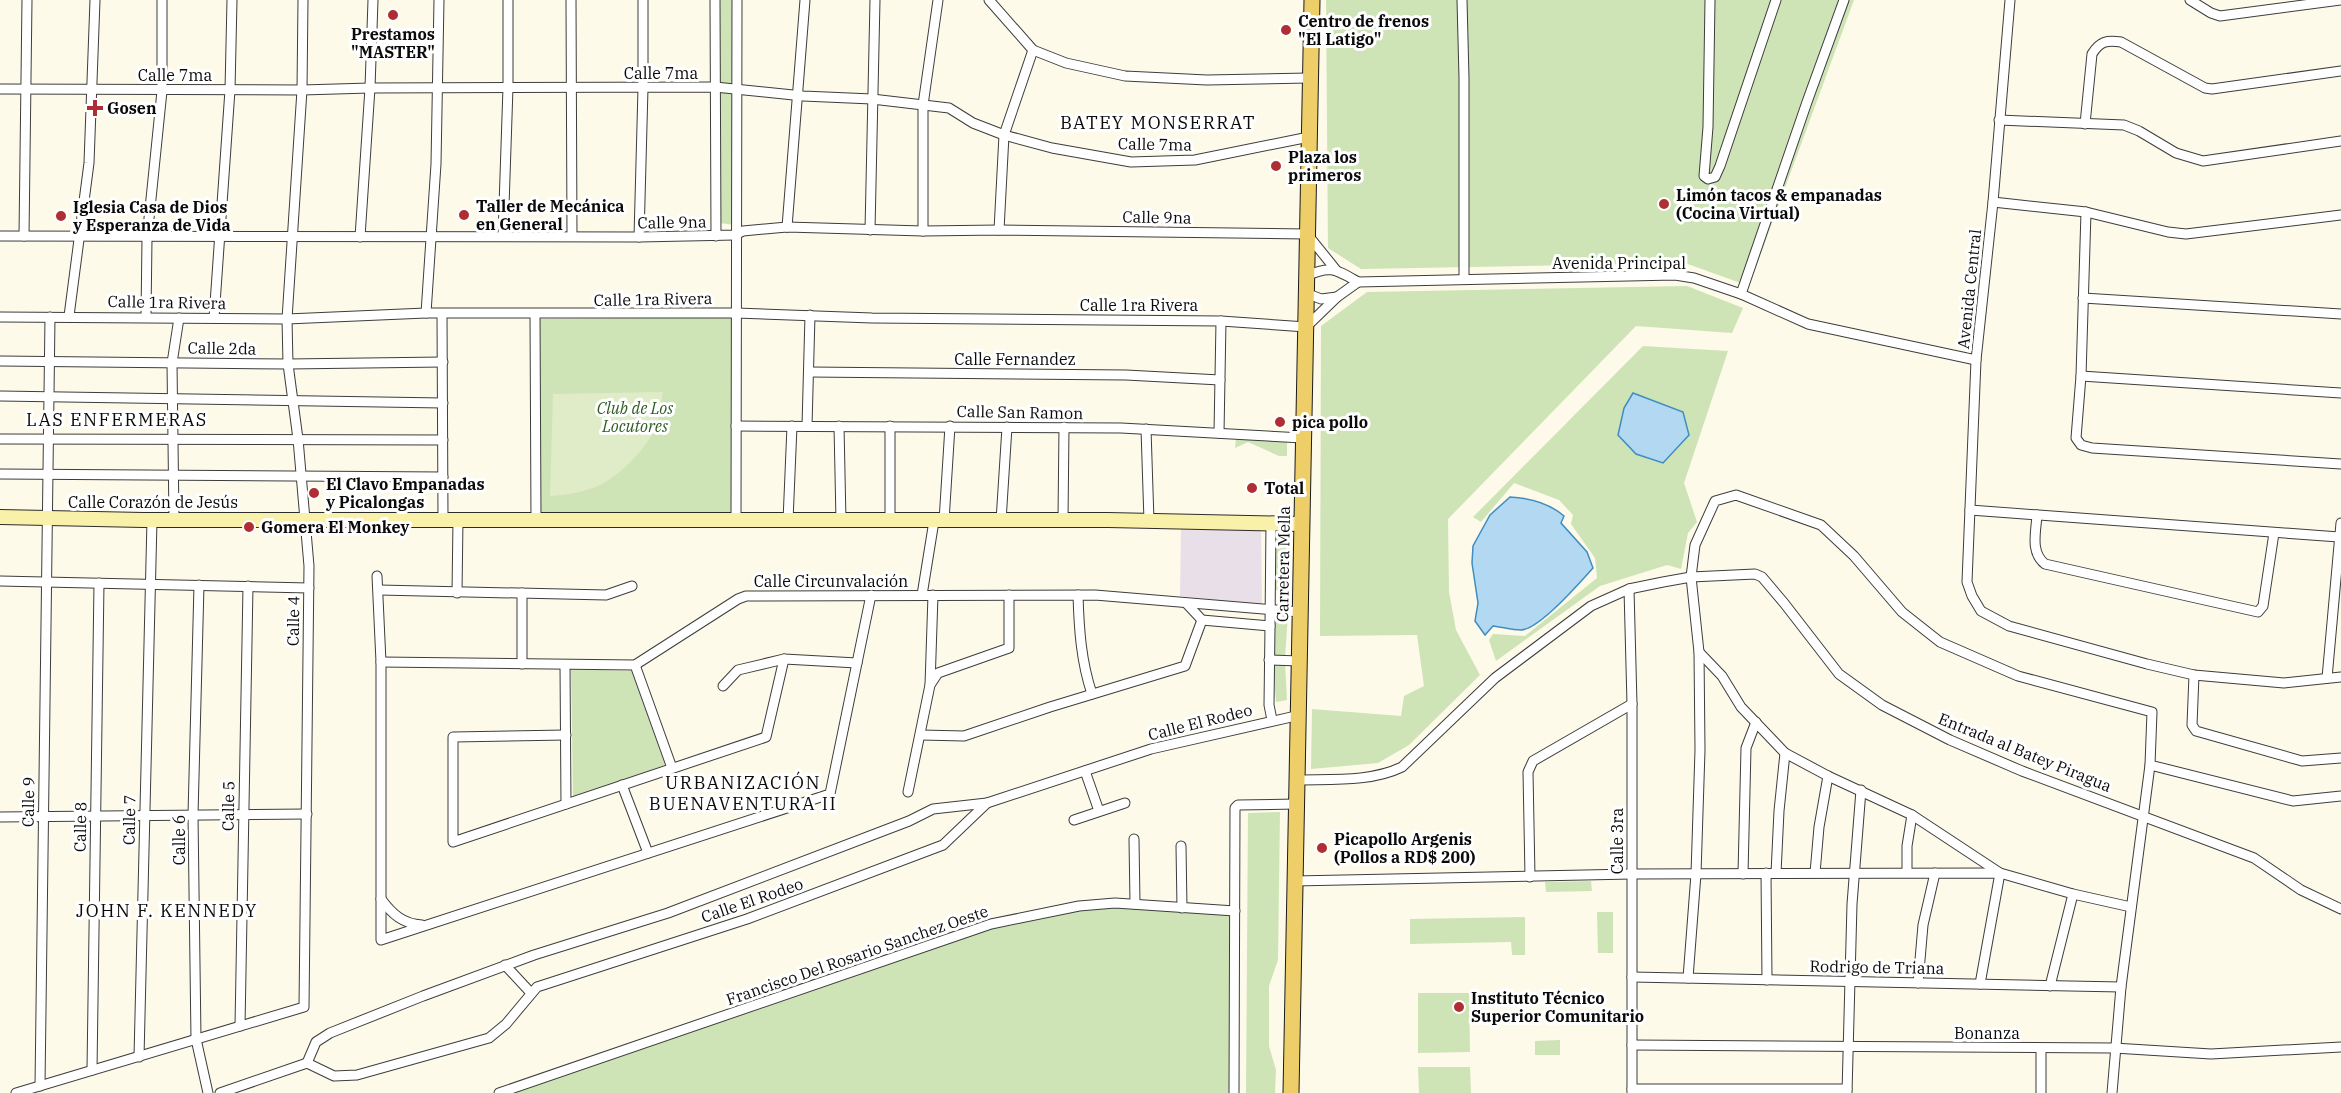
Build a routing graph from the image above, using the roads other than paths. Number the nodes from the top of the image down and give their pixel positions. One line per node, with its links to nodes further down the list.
1 (27, 0): 35 (street)
2 (95, 0): 39 (street)
3 (162, 0): 40 (street)
4 (232, 0): 36 (street)
5 (303, 0): 37 (street, Calle 4)
6 (373, 0): 31 (street)
7 (439, 0): 28 (street)
8 (508, 0): 29 (street)
9 (571, 0): 32 (street)
10 (643, 0): 33 (street)
11 (714, 0): 30 (street)
12 (737, 0): 38 (street)
13 (806, 0): 41 (street)
14 (875, 0): 42 (street)
15 (938, 0): 43 (street)
16 (989, 0): 25 (street)
17 (1312, 0): 27 (main road, Carretera Mella)
18 (1462, 0): 72 (street)
19 (1710, 0): 20 (street)
20 (1776, 0)
21 (1844, 0): 75 (street)
22 (2010, 0): 44 (street, Avenida Central)
23 (2190, 0): 24 (street)
24 (2341, 0)
25 (1033, 50): 27 (street); 46 (street)
26 (2341, 71): 45 (street)
27 (1309, 78): 47 (main road, Carretera Mella)
28 (439, 87): 29 (street, Calle 7ma); 31 (street, Calle 7ma); 61 (street)
29 (508, 87): 32 (street, Calle 7ma); 62 (street)
30 (715, 87): 33 (street, Calle 7ma); 38 (street, Calle 7ma); 64 (street)
31 (370, 88): 37 (street, Calle 7ma); 67 (street)
32 (572, 88): 33 (street, Calle 7ma); 63 (street)
33 (643, 88): 68 (street)
34 (0, 89): 35 (street, Calle 7ma)
35 (24, 89): 39 (street, Calle 7ma); 59 (street)
36 (230, 90): 37 (street, Calle 7ma); 40 (street, Calle 7ma); 65 (street)
37 (302, 90): 66 (street, Calle 4)
38 (736, 90): 41 (street, Calle 7ma); 57 (street)
39 (93, 91): 40 (street, Calle 7ma); 60 (street)
40 (162, 91): 69 (street)
41 (799, 96): 42 (street, Calle 7ma); 52 (street)
42 (872, 99): 43 (street, Calle 7ma); 53 (street)
43 (922, 105): 46 (street, Calle 7ma); 55 (street)
44 (1999, 120): 45 (street); 49 (street, Avenida Central)
45 (2085, 124): 48 (street)
46 (1004, 135): 47 (street, Calle 7ma); 54 (street)
47 (1309, 137): 56 (main road, Carretera Mella)
48 (2341, 141)
49 (1993, 202): 50 (street); 93 (street, Avenida Central)
50 (2086, 212): 51 (street); 77 (street)
51 (2341, 215)
52 (787, 227): 53 (street, Calle 9na); 57 (street, Calle 9na)
53 (870, 230): 55 (street, Calle 9na)
54 (999, 230): 55 (street, Calle 9na); 56 (street, Calle 9na)
55 (923, 231)
56 (1307, 234): 70 (street); 71 (main road, Carretera Mella)
57 (735, 235): 64 (street, Calle 9na); 78 (street)
58 (0, 236): 59 (street, Calle 9na)
59 (24, 236): 60 (street, Calle 9na)
60 (80, 236): 69 (street, Calle 9na); 84 (street)
61 (431, 236): 62 (street, Calle 9na); 67 (street, Calle 9na); 79 (street)
62 (503, 236): 63 (street, Calle 9na)
63 (572, 236): 68 (street, Calle 9na)
64 (716, 236): 68 (street, Calle 9na)
65 (220, 237): 66 (street, Calle 9na); 69 (street, Calle 9na); 89 (street)
66 (291, 237): 67 (street, Calle 9na); 90 (street, Calle 4)
67 (360, 237)
68 (639, 237)
69 (147, 238): 87 (street)
70 (1336, 270): 71 (street); 73 (street)
71 (1306, 276): 74 (main road, Carretera Mella)
72 (1464, 279): 73 (street, Avenida Principal); 75 (street, Avenida Principal)
73 (1358, 282): 76 (street)
74 (1306, 293): 76 (street); 92 (main road, Carretera Mella)
75 (1741, 294): 93 (street, Avenida Principal)
76 (1337, 297): 92 (street)
77 (2083, 298): 82 (street); 100 (street)
78 (736, 313): 81 (street, Calle 1ra Rivera); 83 (street, Calle 1ra Rivera); 108 (street)
79 (426, 314): 80 (street, Calle 1ra Rivera); 90 (street, Calle 1ra Rivera)
80 (442, 314): 81 (street, Calle 1ra Rivera); 96 (street)
81 (535, 314): 137 (street)
82 (2341, 314)
83 (810, 315): 91 (street, Calle 1ra Rivera); 99 (street)
84 (69, 316): 86 (street, Calle 1ra Rivera); 87 (street, Calle 1ra Rivera)
85 (0, 317): 86 (street, Calle 1ra Rivera)
86 (50, 317): 95 (street, Calle 9)
87 (146, 317): 88 (street, Calle 1ra Rivera)
88 (179, 318): 89 (street, Calle 1ra Rivera); 97 (street)
89 (214, 318): 90 (street, Calle 1ra Rivera)
90 (287, 319): 98 (street, Calle 4)
91 (1221, 321): 92 (street, Calle 1ra Rivera); 101 (street)
92 (1306, 327): 118 (main road, Carretera Mella)
93 (1976, 360): 130 (street, Avenida Central)
94 (0, 361): 95 (street, Calle 2da)
95 (49, 362): 97 (street, Calle 2da); 104 (street, Calle 9)
96 (443, 362): 98 (street, Calle 2da); 107 (street)
97 (172, 363): 98 (street, Calle 2da); 105 (street)
98 (288, 364): 106 (street, Calle 4)
99 (809, 372): 101 (street, Calle Fernandez); 110 (street)
100 (2081, 376): 102 (street); 124 (street)
101 (1220, 380): 117 (street)
102 (2341, 393)
103 (0, 396): 104 (street)
104 (49, 397): 105 (street); 120 (street, Calle 9)
105 (174, 399): 106 (street); 121 (street)
106 (293, 401): 107 (street); 122 (street, Calle 4)
107 (443, 404): 123 (street)
108 (736, 426): 109 (street, Calle San Ramon); 143 (street)
109 (792, 426): 110 (street, Calle San Ramon); 144 (street)
110 (807, 426): 111 (street, Calle San Ramon)
111 (839, 426): 112 (street, Calle San Ramon); 145 (street)
112 (890, 426): 113 (street, Calle San Ramon); 146 (street)
113 (950, 426): 114 (street, Calle San Ramon); 147 (street)
114 (1007, 427): 115 (street, Calle San Ramon); 140 (street)
115 (1064, 428): 116 (street, Calle San Ramon); 141 (street)
116 (1146, 429): 117 (street, Calle San Ramon); 142 (street)
117 (1219, 433): 118 (street, Calle San Ramon)
118 (1303, 438): 150 (main road, Carretera Mella)
119 (0, 439): 120 (street)
120 (48, 439): 121 (street); 126 (street, Calle 9)
121 (174, 439): 122 (street); 127 (street)
122 (298, 439): 123 (street); 128 (street, Calle 4)
123 (443, 440): 129 (street)
124 (2341, 464)
125 (0, 474): 126 (street)
126 (48, 475): 127 (street); 133 (street, Calle 9)
127 (174, 476): 128 (street); 139 (street)
128 (301, 476): 129 (street); 134 (street, Calle 4)
129 (443, 477): 135 (street)
130 (1970, 510): 131 (street); 185 (street, Avenida Central)
131 (2037, 515): 151 (street); 151 (street)
132 (0, 517): 133 (street, Calle Corazón de Jesús)
133 (47, 518): 138 (street, Calle Corazón de Jesús); 156 (street, Calle 9)
134 (306, 519): 135 (street, Calle Corazón de Jesús); 139 (street, Calle Corazón de Jesús); 162 (street, Calle 4)
135 (443, 519): 136 (street, Calle Corazón de Jesús)
136 (458, 519): 137 (street, Calle Corazón de Jesús); 165 (street)
137 (536, 519): 143 (street, Calle Corazón de Jesús)
138 (152, 520): 139 (street, Calle Corazón de Jesús); 158 (street, Calle 7)
139 (174, 520)
140 (1001, 520): 141 (street, Calle Corazón de Jesús); 147 (street, Calle Corazón de Jesús)
141 (1063, 520): 142 (street, Calle Corazón de Jesús)
142 (1149, 520): 148 (street, Calle Corazón de Jesús)
143 (736, 521): 144 (street, Calle Corazón de Jesús)
144 (788, 521): 145 (street, Calle Corazón de Jesús)
145 (841, 521): 146 (street, Calle Corazón de Jesús)
146 (890, 521): 147 (street, Calle Corazón de Jesús)
147 (939, 521): 168 (street)
148 (1271, 522): 150 (street, Calle Corazón de Jesús); 172 (street)
149 (2341, 523): 152 (street)
150 (1301, 524): 173 (main road, Carretera Mella)
151 (2274, 533): 152 (street)
152 (2339, 537): 187 (street)
153 (377, 576): 164 (street)
154 (1691, 577): 163 (street, Entrada al Batey Piragua); 176 (street); 199 (street); 217 (street, Entrada al Batey Piragua)
155 (0, 581): 156 (street)
156 (46, 582): 157 (street); 218 (street, Calle 9)
157 (99, 583): 158 (street); 219 (street, Calle 8)
158 (150, 584): 159 (street); 220 (street, Calle 7)
159 (199, 585): 160 (street); 214 (street, Calle 6)
160 (248, 586): 162 (street); 215 (street, Calle 5)
161 (632, 586): 166 (street)
162 (309, 588): 213 (street, Calle 4)
163 (1629, 589): 191 (street, Calle 3ra); 203 (street, Entrada al Batey Piragua)
164 (378, 590): 165 (street); 180 (street)
165 (458, 593): 166 (street)
166 (522, 593): 182 (street)
167 (871, 595): 168 (street, Calle Circunvalación); 181 (street); 184 (street, Calle Circunvalación)
168 (928, 595): 169 (street, Calle Circunvalación); 188 (street)
169 (1009, 595): 170 (street, Calle Circunvalación); 188 (street)
170 (1078, 595): 171 (street, Calle Circunvalación); 190 (street)
171 (1187, 604): 172 (street, Calle Circunvalación); 174 (street)
172 (1271, 609): 173 (street, Calle Circunvalación); 175 (street)
173 (1300, 612): 179 (main road, Carretera Mella)
174 (1202, 620): 175 (street); 190 (street)
175 (1270, 626): 178 (street)
176 (1699, 652): 194 (street); 233 (street)
177 (784, 659): 181 (street); 189 (street); 200 (street)
178 (1269, 660): 179 (street); 193 (street)
179 (1300, 661): 192 (main road, Carretera Mella)
180 (381, 663): 182 (street); 238 (street)
181 (857, 663): 225 (street)
182 (522, 664): 183 (street)
183 (565, 665): 184 (street); 195 (street)
184 (635, 665): 200 (street)
185 (2193, 675): 187 (street); 198 (street)
186 (2341, 677): 187 (street)
187 (2327, 678)
188 (930, 685): 196 (street)
189 (723, 686)
190 (1092, 694): 196 (street)
191 (1632, 704): 232 (street, Calle 3ra); 235 (street)
192 (1300, 715): 193 (street, Calle El Rodeo); 203 (main road, Carretera Mella)
193 (1272, 720): 201 (street, Calle El Rodeo)
194 (1756, 723): 197 (street); 234 (street)
195 (566, 735): 210 (street); 210 (street)
196 (921, 735): 206 (street)
197 (1785, 753): 202 (street); 227 (street)
198 (2341, 758)
199 (2150, 765): 207 (street); 217 (street)
200 (672, 768): 204 (street)
201 (1085, 771): 209 (street, Calle El Rodeo); 212 (street)
202 (1828, 776): 205 (street); 228 (street)
203 (1298, 780): 211 (main road, Carretera Mella)
204 (622, 785): 210 (street); 225 (street)
205 (1861, 790): 216 (street); 229 (street)
206 (908, 792)
207 (2341, 796)
208 (1125, 802): 212 (street)
209 (987, 803): 245 (street); 254 (street, Calle El Rodeo)
210 (566, 804)
211 (1297, 804): 236 (main road, Carretera Mella); 243 (street)
212 (1099, 811): 222 (street)
213 (307, 814): 215 (street); 255 (street, Calle 4)
214 (193, 815): 215 (street); 220 (street); 256 (street, Calle 6)
215 (243, 815): 255 (street, Calle 5)
216 (1912, 815): 226 (street); 231 (street)
217 (2142, 815): 240 (street); 242 (street, Entrada al Batey Piragua)
218 (42, 816): 219 (street); 221 (street); 265 (street, Calle 9)
219 (95, 816): 220 (street); 264 (street, Calle 8)
220 (144, 816): 262 (street, Calle 7)
221 (0, 817)
222 (1074, 820)
223 (1134, 839): 239 (street)
224 (1181, 846): 241 (street)
225 (648, 853): 244 (street)
226 (1907, 872): 229 (street); 230 (street)
227 (1771, 873): 228 (street); 234 (street); 248 (street)
228 (1815, 873): 229 (street)
229 (1856, 873): 249 (street)
230 (1935, 873): 231 (street); 250 (street)
231 (2000, 873): 237 (street); 251 (street)
232 (1632, 874): 233 (street); 235 (street); 246 (street, Calle 3ra)
233 (1696, 874): 234 (street); 247 (street)
234 (1743, 874)
235 (1530, 877): 236 (street)
236 (1294, 881): 273 (main road, Carretera Mella)
237 (2073, 894): 240 (street); 252 (street)
238 (381, 899): 244 (street); 244 (street)
239 (1135, 904): 241 (street, Francisco Del Rosario Sanchez Oeste); 271 (street, Francisco Del Rosario Sanchez Oeste)
240 (2131, 907): 253 (street)
241 (1182, 908): 243 (street, Francisco Del Rosario Sanchez Oeste)
242 (2341, 909)
243 (1235, 911): 272 (street)
244 (427, 926)
245 (505, 966): 254 (street); 263 (street)
246 (1632, 977): 247 (street, Rodrigo de Triana); 257 (street, Calle 3ra)
247 (1688, 978): 248 (street, Rodrigo de Triana)
248 (1767, 980): 249 (street, Rodrigo de Triana)
249 (1851, 981): 250 (street, Rodrigo de Triana); 258 (street)
250 (1918, 983): 251 (street, Rodrigo de Triana)
251 (1980, 984): 252 (street, Rodrigo de Triana)
252 (2050, 986): 253 (street, Rodrigo de Triana)
253 (2121, 987): 260 (street)
254 (531, 993): 263 (street, Calle El Rodeo)
255 (240, 1026): 256 (street)
256 (196, 1040): 262 (street); 269 (street, Calle 6)
257 (1632, 1045): 258 (street, Bonanza); 266 (street, Calle 3ra)
258 (1850, 1047): 261 (street, Bonanza); 267 (street)
259 (2341, 1047): 260 (street, Bonanza)
260 (2114, 1048): 261 (street, Bonanza); 275 (street)
261 (2042, 1049): 274 (street)
262 (139, 1057): 264 (street)
263 (307, 1063): 270 (street)
264 (92, 1070): 265 (street)
265 (40, 1086): 268 (street)
266 (1632, 1091): 267 (street)
267 (1847, 1091)
268 (16, 1093)
269 (208, 1093)
270 (220, 1093)
271 (499, 1093)
272 (1234, 1093)
273 (1291, 1093)
274 (2041, 1093)
275 (2112, 1093)

